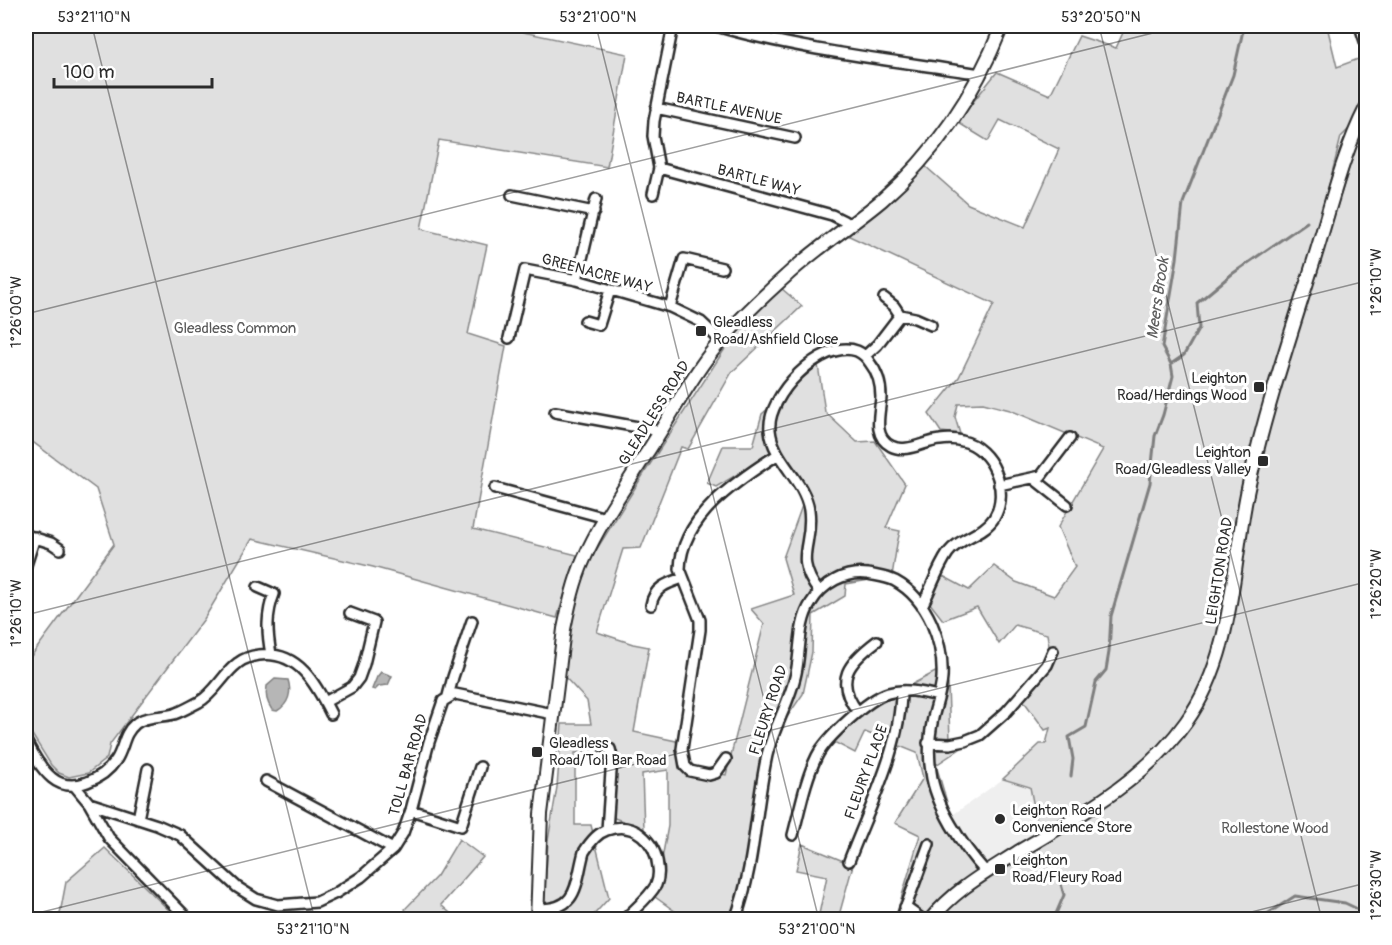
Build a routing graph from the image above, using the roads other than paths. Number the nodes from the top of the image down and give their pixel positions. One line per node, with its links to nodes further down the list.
1 (673, 26): 7 (street)
2 (716, 26): 6 (street)
3 (1002, 26): 6 (main road, GLEADLESS ROAD)
4 (1360, 26): 5 (street)
5 (1366, 44)
6 (981, 74): 15 (main road, GLEADLESS ROAD)
7 (656, 108): 9 (street, BARTLE AVENUE); 10 (street)
8 (1366, 108): 72 (main road, LEIGHTON ROAD)
9 (795, 138)
10 (659, 168): 11 (street); 15 (street, BARTLE WAY)
11 (653, 194)
12 (512, 195): 14 (street)
13 (596, 199): 14 (street)
14 (594, 212): 17 (street)
15 (849, 226): 25 (main road, GLEADLESS ROAD)
16 (722, 268): 20 (street)
17 (577, 280): 18 (street, GREENACRE WAY); 24 (street, GREENACRE WAY)
18 (610, 290): 20 (street, GREENACRE WAY); 22 (street)
19 (884, 298): 21 (street)
20 (670, 307): 25 (street, GREENACRE WAY)
21 (900, 315): 23 (street); 26 (street)
22 (585, 321)
23 (931, 325)
24 (508, 338)
25 (721, 341): 28 (main road, GLEADLESS ROAD)
26 (865, 356): 30 (street); 32 (street)
27 (555, 412): 28 (street)
28 (660, 431): 35 (main road, GLEADLESS ROAD)
29 (1070, 438): 31 (street)
30 (777, 455): 39 (street); 41 (street)
31 (1033, 478): 32 (street); 34 (street)
32 (999, 485): 43 (street)
33 (495, 488): 35 (street)
34 (1067, 506)
35 (606, 518): 55 (main road, GLEADLESS ROAD)
36 (30, 536): 37 (street); 38 (street)
37 (60, 549)
38 (26, 565)
39 (683, 578): 42 (street); 59 (street)
40 (258, 587): 48 (street)
41 (819, 592): 43 (street, FLEURY ROAD); 77 (street, FLEURY ROAD)
42 (651, 604)
43 (922, 606): 51 (street, FLEURY ROAD)
44 (350, 613): 52 (street)
45 (472, 621): 50 (street, TOLL BAR ROAD)
46 (877, 641): 53 (street)
47 (1053, 651): 57 (street)
48 (271, 654): 52 (street); 63 (street)
49 (901, 691): 51 (street); 53 (street); 71 (street, FLEURY PLACE)
50 (448, 696): 55 (street); 65 (street, TOLL BAR ROAD)
51 (938, 696): 57 (street, FLEURY ROAD)
52 (325, 702): 54 (street)
53 (858, 712): 68 (street)
54 (331, 714)
55 (553, 714): 74 (main road, GLEADLESS ROAD)
56 (26, 741): 63 (street)
57 (928, 743): 72 (street, FLEURY ROAD)
58 (604, 746): 67 (street)
59 (726, 759)
60 (480, 767): 65 (street)
61 (148, 769): 66 (street)
62 (266, 781): 70 (street)
63 (74, 784): 64 (street)
64 (89, 803): 66 (street, TOLL BAR ROAD); 75 (street)
65 (411, 810): 70 (street, TOLL BAR ROAD)
66 (138, 819): 70 (street, TOLL BAR ROAD)
67 (607, 830): 74 (street); 76 (street)
68 (793, 835)
69 (929, 844): 73 (street)
70 (393, 849)
71 (849, 861)
72 (985, 871): 80 (main road, LEIGHTON ROAD)
73 (905, 907): 78 (street); 79 (street)
74 (537, 914)
75 (189, 920)
76 (624, 920)
77 (735, 920)
78 (901, 920)
79 (923, 920)
80 (930, 920)

